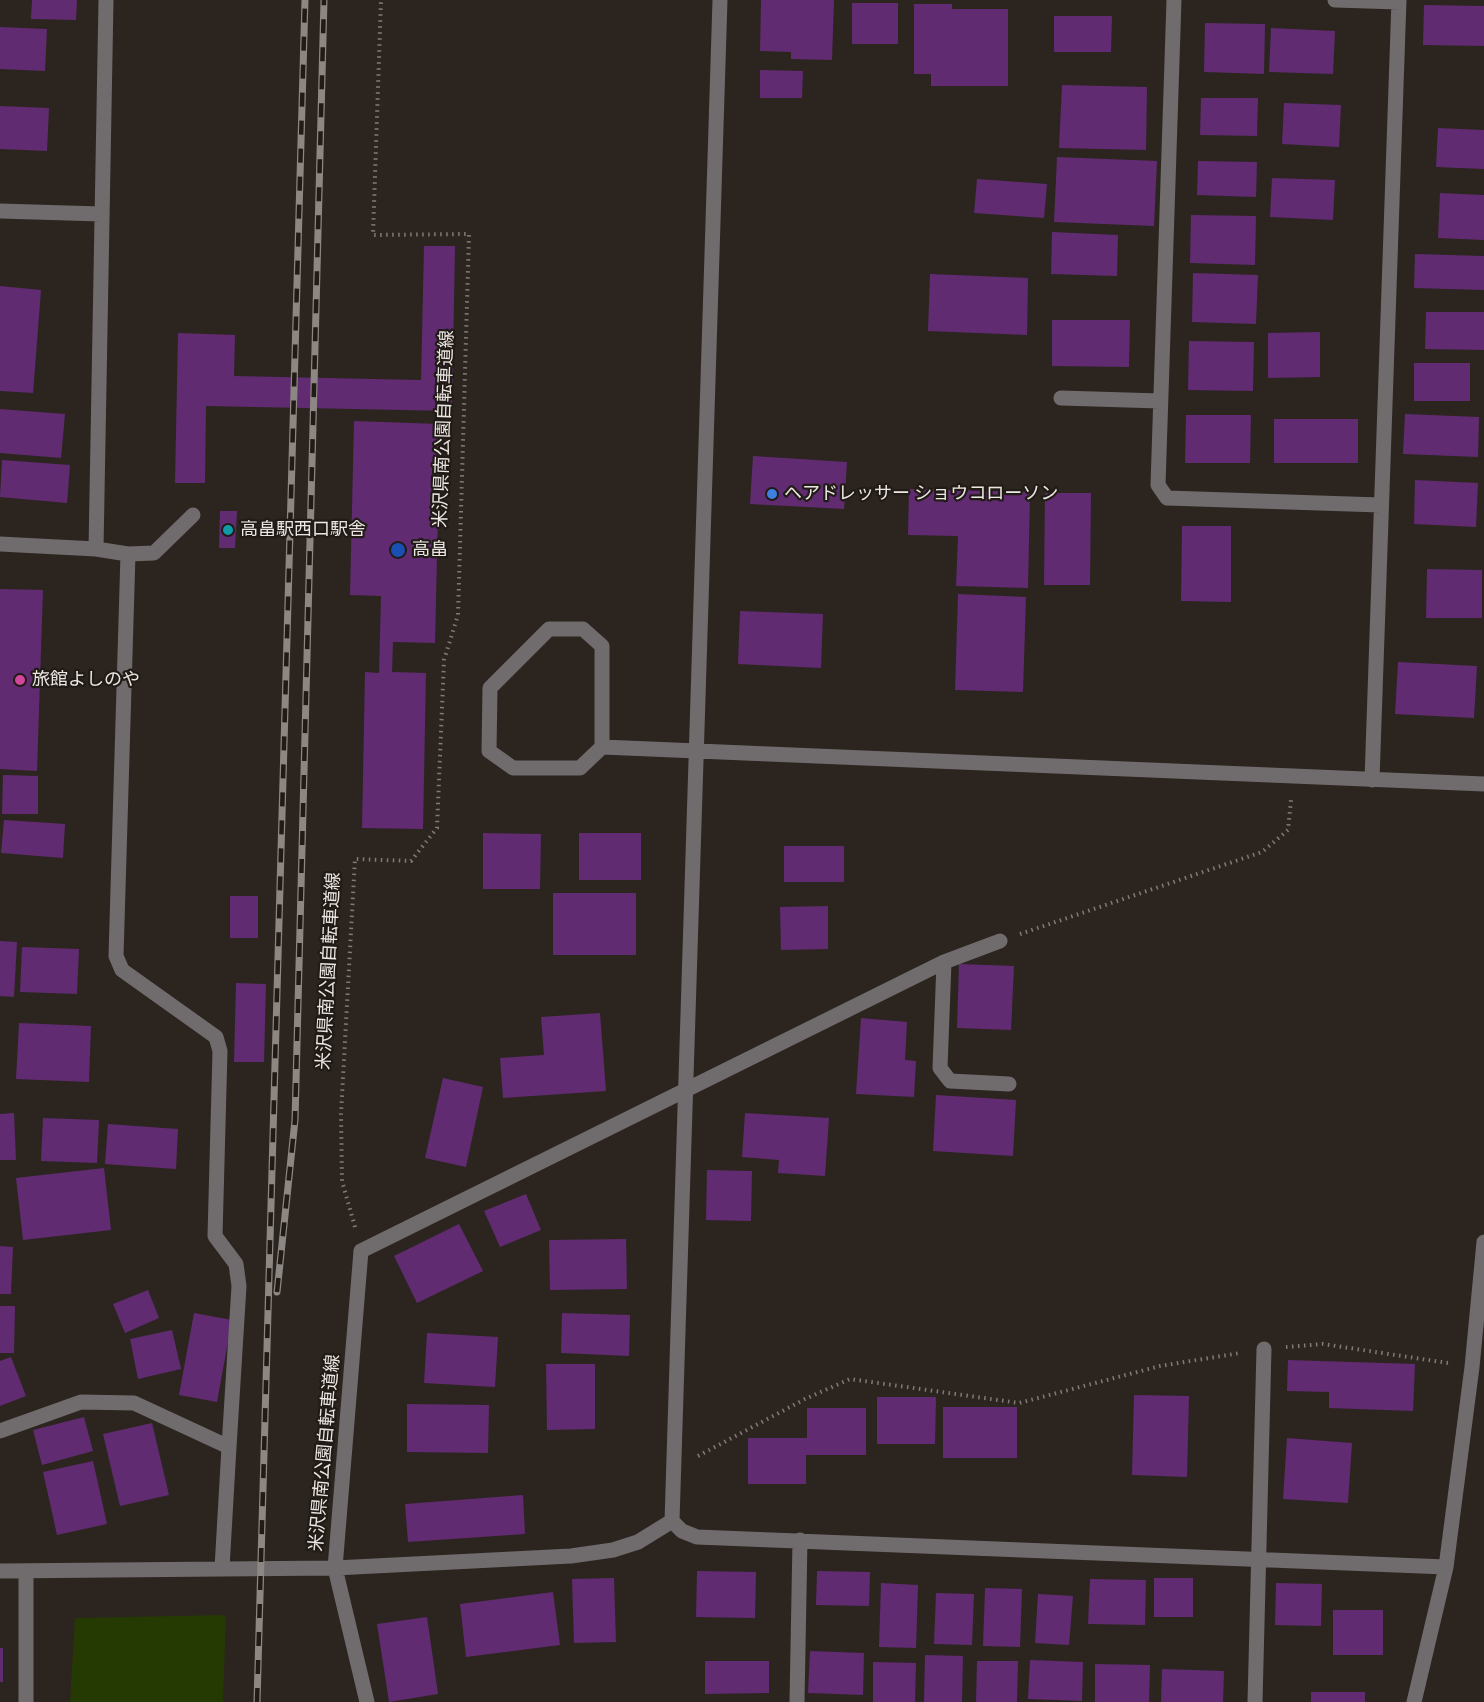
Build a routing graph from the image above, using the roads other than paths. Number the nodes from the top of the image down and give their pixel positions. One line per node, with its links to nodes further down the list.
1 (106, 0): 7 (street)
2 (720, 0): 16 (street)
3 (1174, 0): 9 (street)
4 (1335, 0): 5 (street)
5 (1399, 1): 10 (street)
6 (0, 211): 7 (street)
7 (101, 214): 13 (street)
8 (1061, 398): 9 (street)
9 (1160, 401): 10 (street)
10 (1380, 505): 17 (street)
11 (193, 515): 14 (street)
12 (0, 544): 13 (street)
13 (96, 549): 14 (street)
14 (128, 554): 26 (street)
15 (602, 747): 15 (street); 16 (street)
16 (697, 751): 17 (street); 22 (street)
17 (1372, 780): 18 (street)
18 (1484, 784)
19 (1000, 941): 20 (street)
20 (944, 962): 21 (street); 22 (street)
21 (1009, 1084)
22 (685, 1090): 27 (street); 32 (street, 米沢県南公園自転車道線)
23 (1484, 1242): 30 (street)
24 (1264, 1349): 29 (street)
25 (0, 1431): 26 (street)
26 (230, 1447): 31 (street)
27 (672, 1521): 28 (street); 32 (street)
28 (800, 1540): 29 (street); 37 (street)
29 (1257, 1558): 30 (street); 38 (street)
30 (1446, 1567): 39 (street)
31 (222, 1568): 32 (street); 34 (street)
32 (335, 1568): 36 (street, 米沢県南公園自転車道線)
33 (0, 1571): 34 (street)
34 (26, 1571): 35 (street)
35 (26, 1702)
36 (367, 1702)
37 (797, 1702)
38 (1255, 1702)
39 (1414, 1702)

